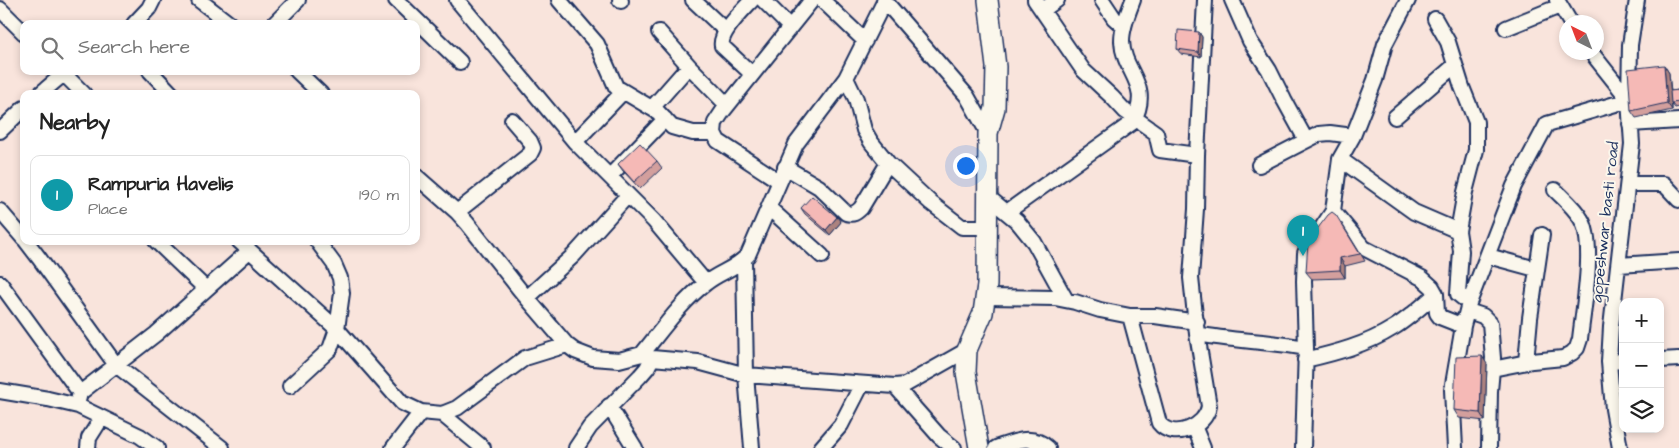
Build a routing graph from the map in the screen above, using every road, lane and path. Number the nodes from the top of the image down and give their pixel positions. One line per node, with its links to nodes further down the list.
1 (153, 0): 26 (street)
2 (199, 0): 27 (street)
3 (298, 0): 28 (street)
4 (396, 0): 29 (street)
5 (457, 0): 68 (street)
6 (559, 0): 52 (street)
7 (693, 0): 35 (street)
8 (752, 0): 35 (street)
9 (763, 0): 31 (street)
10 (812, 0): 31 (street)
11 (822, 0): 37 (street)
12 (884, 0): 37 (street); 65 (street)
13 (988, 0): 65 (street)
14 (1057, 0): 22 (street)
15 (1102, 0): 32 (street)
16 (1132, 0): 32 (street)
17 (1205, 0): 69 (street)
18 (1232, 0): 67 (street)
19 (1408, 0): 66 (street)
20 (1637, 0): 53 (street, gopeshwar basti road)
21 (1558, 3): 24 (street); 33 (street)
22 (1039, 5): 58 (street)
23 (0, 9): 34 (street)
24 (1566, 15)
25 (1435, 19): 41 (street)
26 (138, 20)
27 (225, 20)
28 (278, 20)
29 (417, 20)
30 (420, 23): 39 (street)
31 (790, 27): 42 (street)
32 (1124, 27): 58 (street)
33 (1506, 28)
34 (20, 30)
35 (726, 31): 42 (street)
36 (659, 32): 40 (street)
37 (865, 41): 47 (street)
38 (1597, 60): 53 (street)
39 (460, 62)
40 (689, 66): 54 (street); 55 (street)
41 (1454, 66): 57 (street); 88 (street)
42 (752, 74): 54 (street)
43 (61, 75): 48 (street)
44 (67, 75): 49 (street)
45 (154, 75): 50 (street)
46 (301, 75): 51 (street)
47 (846, 78): 71 (street); 73 (street)
48 (44, 90)
49 (80, 90)
50 (168, 90)
51 (317, 90)
52 (623, 92): 55 (street); 68 (street)
53 (1629, 100): 62 (street, gopeshwar basti road); 96 (street)
54 (728, 104): 64 (street)
55 (652, 108): 60 (street)
56 (20, 112): 63 (street)
57 (1395, 117)
58 (1136, 118): 69 (street); 86 (street)
59 (512, 120): 85 (street)
60 (665, 120): 64 (street); 74 (street)
61 (1679, 121): 62 (street)
62 (1630, 124): 77 (street, gopeshwar basti road)
63 (0, 131)
64 (714, 133): 76 (street)
65 (988, 133): 80 (street)
66 (1354, 136): 67 (street); 70 (street)
67 (1306, 140): 72 (street)
68 (575, 142): 74 (street)
69 (1196, 155): 111 (street)
70 (1340, 159): 84 (street); 88 (street)
71 (888, 163): 73 (street); 87 (street)
72 (1260, 165)
73 (785, 167): 76 (street)
74 (610, 176): 79 (street)
75 (420, 180): 85 (street)
76 (780, 181): 82 (street)
77 (1628, 184): 81 (street); 99 (street, gopeshwar basti road)
78 (1555, 190): 119 (street)
79 (628, 195): 102 (street); 106 (street)
80 (988, 197): 86 (street); 87 (street)
81 (1679, 200)
82 (769, 208): 95 (street); 97 (street)
83 (0, 210): 89 (street)
84 (1333, 211): 104 (street); 115 (street)
85 (457, 212): 106 (street)
86 (1007, 212): 107 (street)
87 (988, 227): 105 (street)
88 (1458, 231): 108 (street)
89 (20, 234)
90 (1542, 236): 100 (street)
91 (29, 245): 121 (street)
92 (160, 245): 103 (street)
93 (320, 245): 112 (street)
94 (244, 246): 103 (street); 112 (street)
95 (822, 256)
96 (1488, 256): 100 (street); 108 (street)
97 (744, 260): 102 (street); 123 (street)
98 (1679, 261): 99 (street)
99 (1619, 265): 120 (street, gopeshwar basti road)
100 (1536, 269): 119 (street)
101 (0, 283): 128 (street)
102 (706, 283): 116 (street)
103 (206, 289): 121 (street)
104 (1436, 294): 110 (street); 115 (street)
105 (985, 297): 107 (street); 114 (street)
106 (526, 298): 113 (street)
107 (1066, 300): 109 (street)
108 (1469, 307): 110 (street); 122 (street)
109 (1130, 316): 111 (street); 133 (street)
110 (1462, 326): 149 (street)
111 (1197, 328): 115 (street); 133 (street)
112 (337, 329): 125 (street); 130 (street)
113 (567, 345): 116 (street); 131 (street)
114 (968, 350): 126 (street); 145 (street)
115 (1306, 354): 148 (street)
116 (647, 356): 123 (street); 129 (street)
117 (1679, 359): 118 (street)
118 (1664, 360)
119 (1526, 362): 122 (street)
120 (1616, 362): 151 (street, gopeshwar basti road)
121 (116, 365): 128 (street); 138 (street)
122 (1492, 369): 150 (street)
123 (746, 375): 124 (street); 142 (street)
124 (862, 384): 126 (street); 143 (street)
125 (290, 386)
126 (895, 386): 144 (street)
127 (0, 391): 128 (street)
128 (79, 400): 132 (street)
129 (609, 406): 140 (street); 141 (street)
130 (421, 412): 131 (street); 135 (street)
131 (442, 414): 139 (street)
132 (101, 419): 136 (street); 137 (street)
133 (1194, 426): 134 (street)
134 (1198, 446)
135 (395, 447)
136 (88, 448)
137 (157, 448)
138 (222, 448)
139 (484, 448)
140 (576, 448)
141 (635, 448)
142 (752, 448)
143 (821, 448)
144 (954, 448)
145 (979, 448)
146 (996, 448): 147 (street)
147 (1048, 448)
148 (1303, 448)
149 (1455, 448)
150 (1489, 448)
151 (1620, 448)

